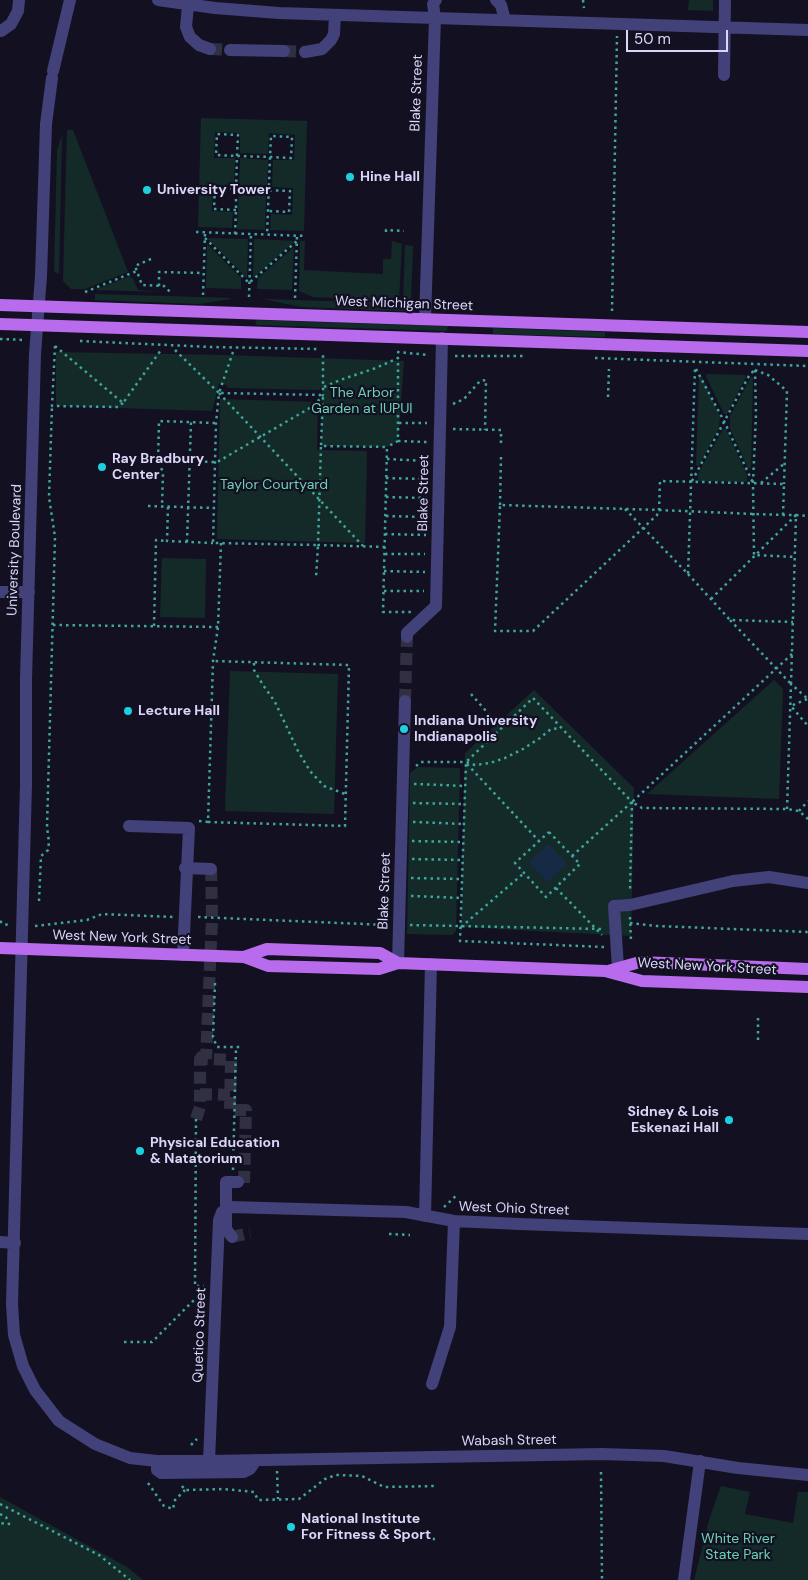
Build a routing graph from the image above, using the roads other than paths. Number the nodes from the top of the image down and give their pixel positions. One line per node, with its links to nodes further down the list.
1 (19, 0): 13 (street)
2 (70, 0): 20 (street, University Boulevard)
3 (158, 0): 7 (street)
4 (436, 0): 9 (street, Blake Street)
5 (496, 0): 10 (street)
6 (725, 0): 11 (street)
7 (188, 5): 8 (street); 14 (street)
8 (335, 15): 9 (street); 17 (street)
9 (435, 18): 10 (street); 21 (street, Blake Street)
10 (505, 20): 11 (street)
11 (724, 28): 12 (street); 18 (street)
12 (808, 30)
13 (1, 31)
14 (210, 49)
15 (230, 50): 16 (street)
16 (284, 52)
17 (305, 52)
18 (724, 75)
19 (0, 305): 20 (main road, West Michigan Street)
20 (39, 306): 21 (main road, West Michigan Street); 24 (street, University Boulevard)
21 (425, 319): 22 (main road, West Michigan Street)
22 (472, 321): 25 (main road, West Michigan Street); 27 (street)
23 (0, 324): 24 (main road)
24 (37, 325): 26 (main road); 30 (street, University Boulevard)
25 (808, 332)
26 (442, 338): 27 (main road); 31 (street, Blake Street)
27 (471, 339): 28 (main road)
28 (808, 351)
29 (0, 592): 30 (street)
30 (29, 592): 38 (street, University Boulevard)
31 (407, 637)
32 (405, 701): 40 (street, Blake Street)
33 (129, 826): 39 (street)
34 (185, 868): 35 (street, bridge)
35 (211, 869)
36 (808, 883): 43 (street)
37 (0, 948): 38 (main road, West New York Street)
38 (22, 949): 39 (main road, West New York Street); 52 (street, University Boulevard)
39 (183, 955): 40 (main road, West New York Street)
40 (398, 963): 41 (main road, West New York Street)
41 (431, 964): 43 (main road, West New York Street); 47 (street)
42 (808, 969): 43 (main road, West New York Street)
43 (611, 970): 44 (main road, West New York Street)
44 (808, 987)
45 (236, 1180): 50 (street, bridge)
46 (222, 1212): 47 (street, West Ohio Street); 56 (street, Quetico Street)
47 (425, 1216): 48 (street, West Ohio Street)
48 (454, 1222): 49 (street, West Ohio Street); 53 (street)
49 (808, 1234)
50 (232, 1237)
51 (0, 1242): 52 (street)
52 (14, 1243): 55 (street, University Boulevard)
53 (432, 1384)
54 (256, 1460): 55 (street); 56 (street, Wabash Street); 57 (street, Wabash Street)
55 (157, 1461): 56 (street, University Boulevard)
56 (209, 1461)
57 (700, 1461): 58 (street, Wabash Street); 59 (street)
58 (808, 1475)
59 (684, 1580)

